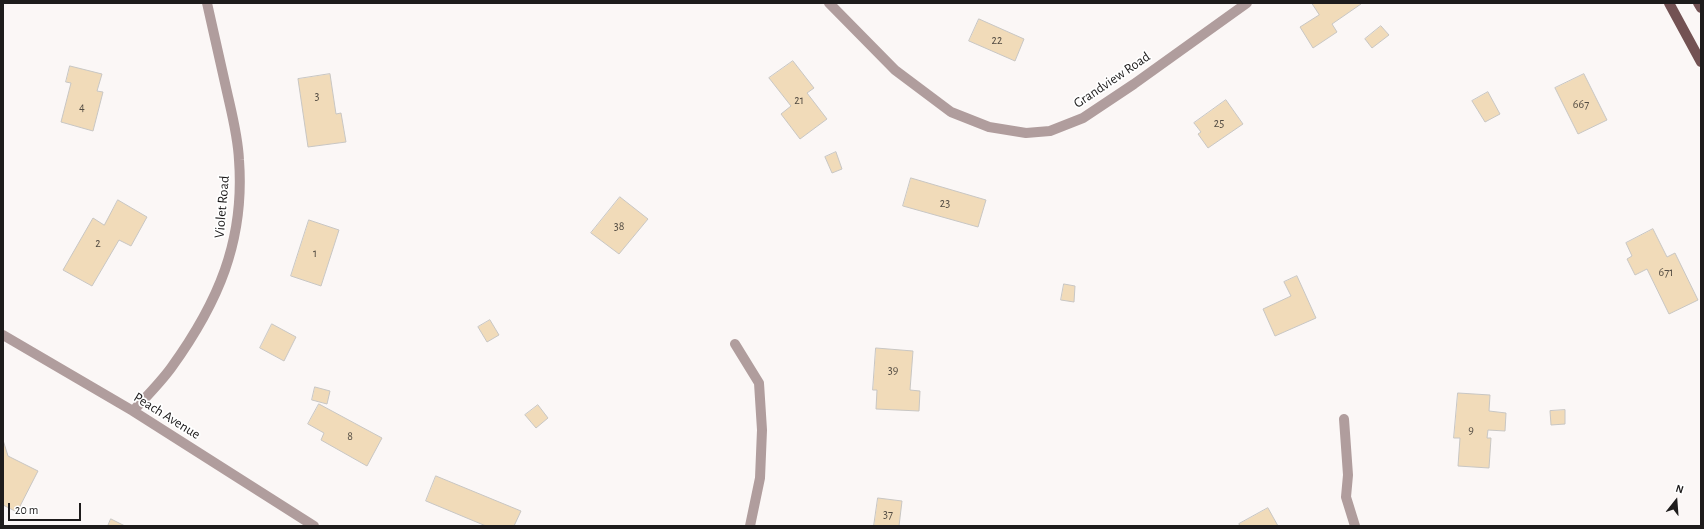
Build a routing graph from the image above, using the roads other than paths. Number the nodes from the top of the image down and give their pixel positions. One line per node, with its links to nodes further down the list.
1 (207, 3): 10 (street, Violet Road)
2 (829, 3): 3 (street, Grandview Road)
3 (1247, 3)
4 (1669, 3): 7 (main road)
5 (1698, 3): 6 (main road)
6 (1701, 8)
7 (1701, 62)
8 (3, 335): 10 (street, Peach Avenue)
9 (734, 344): 13 (street)
10 (133, 411): 12 (street, Peach Avenue)
11 (1344, 419): 14 (street)
12 (314, 526)
13 (750, 526)
14 (1355, 526)

